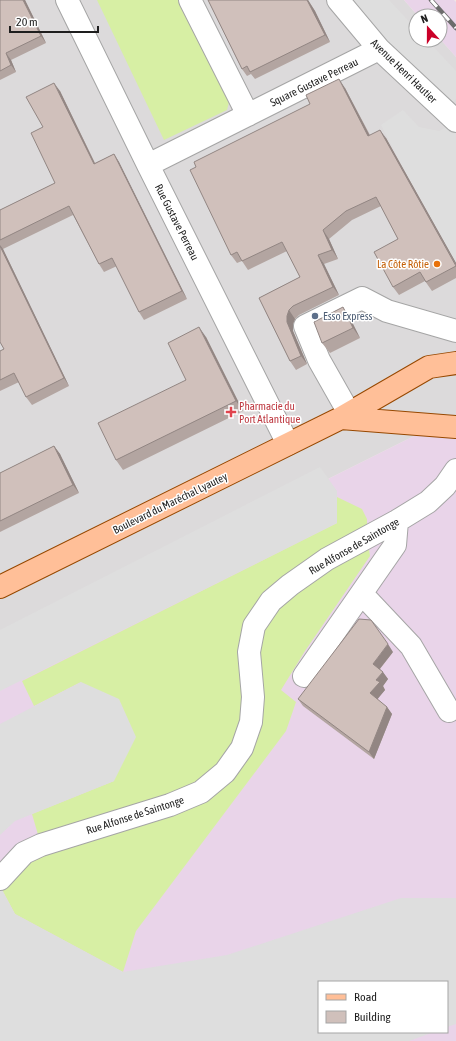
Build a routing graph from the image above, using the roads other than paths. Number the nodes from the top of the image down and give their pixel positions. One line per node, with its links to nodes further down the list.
1 (67, 0): 7 (street, Rue Gustave Perreau)
2 (190, 0): 5 (street)
3 (338, 0): 4 (street, Avenue Henri Hautier)
4 (379, 49): 5 (street, Square Gustave Perreau); 6 (street, Avenue Henri Hautier)
5 (248, 115): 7 (street, Square Gustave Perreau)
6 (456, 121)
7 (148, 164): 12 (street, Rue Gustave Perreau)
8 (456, 331): 10 (street)
9 (456, 363): 10 (main road, Boulevard du Maréchal Lyautey)
10 (345, 416): 11 (main road); 12 (main road, Boulevard du Maréchal Lyautey)
11 (456, 427)
12 (288, 444): 15 (main road, Boulevard du Maréchal Lyautey)
13 (456, 470): 14 (street, Rue Alfonse de Saintonge)
14 (397, 521): 16 (street); 19 (street, Rue Alfonse de Saintonge)
15 (0, 587)
16 (362, 594): 17 (street); 18 (street)
17 (304, 676)
18 (450, 711)
19 (0, 879)

